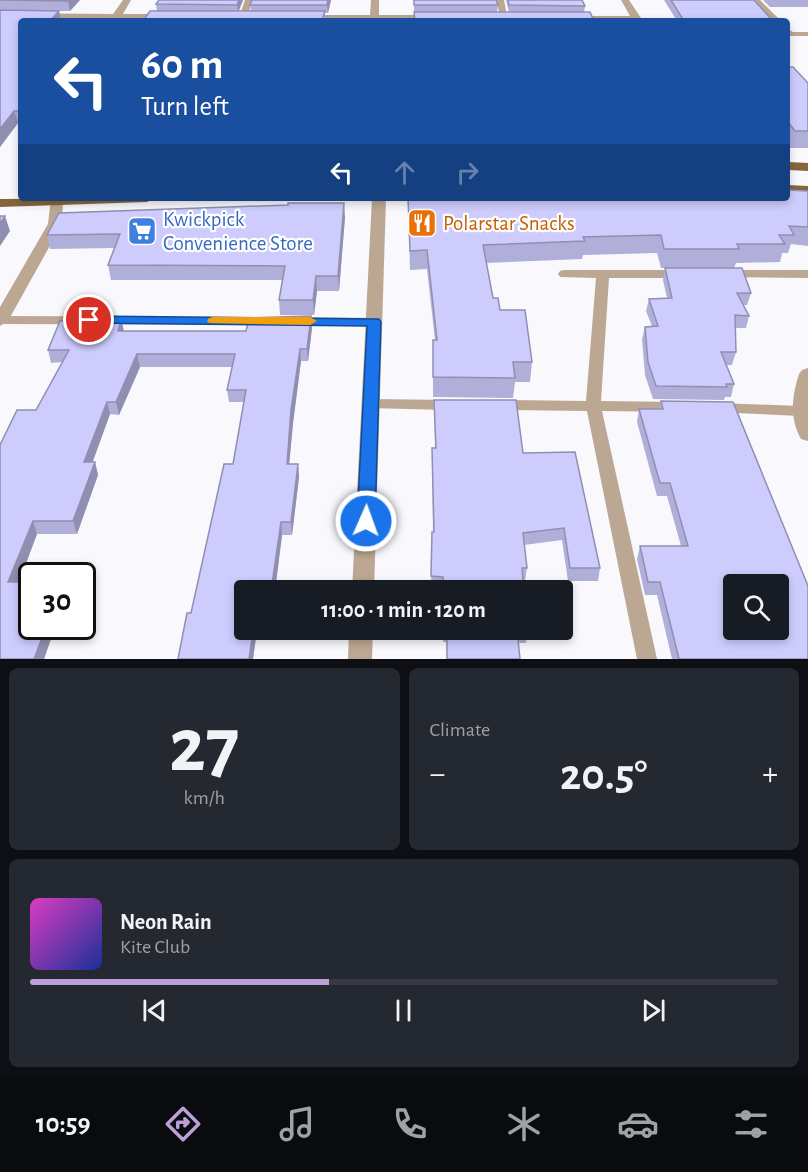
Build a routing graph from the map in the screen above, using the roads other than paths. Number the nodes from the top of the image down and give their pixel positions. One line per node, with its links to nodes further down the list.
1 (128, 0): 8 (street)
2 (249, 0): 11 (lane)
3 (375, 0): 14 (street)
4 (500, 0): 16 (lane)
5 (625, 0): 17 (street)
6 (756, 0): 18 (lane)
7 (0, 16): 8 (street)
8 (116, 17): 9 (street)
9 (175, 17)
10 (231, 17): 11 (street)
11 (243, 17): 12 (street)
12 (254, 17)
13 (298, 17): 14 (street)
14 (374, 18): 15 (street)
15 (449, 18)
16 (505, 18)
17 (636, 18)
18 (774, 18)
19 (790, 33): 20 (lane)
20 (808, 34)
21 (790, 166): 22 (main road)
22 (808, 167)
23 (790, 189): 24 (main road)
24 (808, 190)
25 (56, 201): 27 (main road); 31 (street)
26 (379, 201): 32 (street)
27 (0, 203)
28 (564, 274): 29 (lane)
29 (603, 274): 30 (lane); 35 (lane)
30 (808, 274)
31 (2, 313): 32 (lane)
32 (374, 322): 34 (street)
33 (808, 374): 36 (street)
34 (371, 404): 35 (lane); 38 (street)
35 (592, 406): 36 (lane); 41 (lane)
36 (800, 411): 37 (street)
37 (808, 434)
38 (363, 580)
39 (361, 640): 40 (street)
40 (360, 659)
41 (648, 659)

